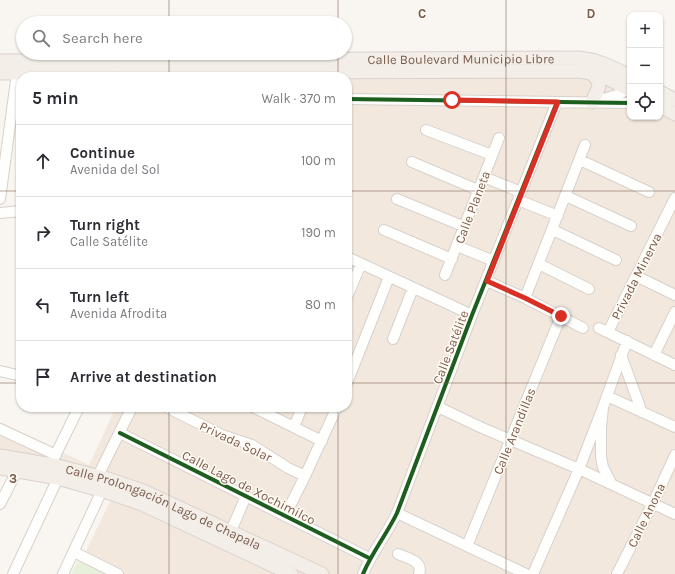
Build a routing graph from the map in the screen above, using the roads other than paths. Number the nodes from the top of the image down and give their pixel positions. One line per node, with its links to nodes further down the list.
1 (352, 59): 9 (main road, Calle Boulevard Municipio Libre)
2 (193, 60): 3 (main road, Calle Boulevard Municipio Libre)
3 (0, 61)
4 (590, 72): 7 (main road, Calle Boulevard Municipio Libre); 10 (main road, Calle Boulevard Municipio Libre); 15 (main road)
5 (16, 73): 6 (main road, Calle Boulevard Municipio Libre)
6 (0, 74)
7 (352, 74)
8 (16, 80): 30 (street)
9 (627, 84)
10 (627, 85)
11 (627, 88): 15 (street)
12 (663, 98): 17 (main road)
13 (352, 99): 14 (street)
14 (558, 102): 15 (street); 27 (street, Calle Satélite)
15 (592, 102): 16 (street)
16 (627, 103)
17 (668, 107)
18 (426, 130): 21 (street)
19 (499, 138): 21 (street, Calle Planeta)
20 (585, 145): 22 (street)
21 (492, 156): 24 (street, Calle Planeta)
22 (580, 160): 26 (street); 28 (street)
23 (412, 162): 25 (street)
24 (484, 177): 25 (street, Calle Planeta); 27 (street)
25 (478, 190): 36 (street, Calle Planeta)
26 (649, 192)
27 (520, 196): 34 (street); 43 (street, Calle Satélite)
28 (566, 196): 34 (street); 35 (street)
29 (675, 198): 47 (street, Privada Minerva)
30 (0, 199)
31 (397, 199): 36 (street)
32 (16, 211): 33 (street)
33 (0, 213)
34 (558, 216): 38 (street)
35 (631, 226)
36 (465, 227): 39 (street, Calle Planeta)
37 (384, 230): 40 (street)
38 (553, 230): 42 (street); 45 (street)
39 (457, 246): 40 (street, Calle Planeta); 43 (street)
40 (452, 259): 46 (street, Calle Planeta)
41 (352, 260): 44 (street)
42 (616, 260)
43 (494, 261): 49 (street, Calle Satélite)
44 (361, 264): 48 (street); 50 (street)
45 (539, 264): 52 (street); 54 (street)
46 (445, 276)
47 (636, 276): 53 (street); 60 (street, Privada Minerva)
48 (389, 277): 51 (street); 64 (street)
49 (487, 281): 54 (street); 56 (street, Calle Satélite)
50 (352, 285)
51 (413, 288): 56 (street); 59 (street)
52 (589, 289)
53 (675, 295)
54 (525, 298): 57 (street)
55 (675, 312): 62 (street)
56 (472, 315): 68 (street, Calle Satélite)
57 (561, 316): 58 (street); 81 (street, Calle Arandillas)
58 (584, 328)
59 (393, 339)
60 (627, 341): 61 (street); 62 (street)
61 (621, 355): 67 (street); 76 (street)
62 (654, 355): 63 (street)
63 (675, 365)
64 (352, 370)
65 (0, 371): 66 (street)
66 (16, 375)
67 (607, 396): 69 (street); 76 (street)
68 (438, 407): 81 (street); 96 (street, Calle Satélite)
69 (604, 407): 87 (street); 92 (street)
70 (77, 412): 85 (street)
71 (130, 412): 80 (street)
72 (176, 412): 89 (street, Privada Solar)
73 (263, 412): 77 (street)
74 (300, 412): 77 (street)
75 (335, 412): 82 (street)
76 (641, 412): 78 (street)
77 (294, 427): 82 (street)
78 (674, 427)
79 (0, 429): 85 (street)
80 (120, 433): 91 (street); 93 (street, Calle Lago de Xochimilco)
81 (511, 438): 87 (street); 101 (street, Calle Arandillas)
82 (322, 440): 89 (street)
83 (675, 455): 94 (street, Calle Anona)
84 (0, 456): 85 (main road, Calle Prolongación Lago de Chapala)
85 (54, 460): 91 (main road, Calle Prolongación Lago de Chapala)
86 (0, 468): 88 (main road, Calle Prolongación Lago de Chapala)
87 (579, 468): 92 (street); 113 (street)
88 (17, 471): 90 (main road, Calle Prolongación Lago de Chapala); 95 (street)
89 (305, 476): 98 (street)
90 (58, 478): 91 (main road, Calle Prolongación Lago de Chapala); 105 (street)
91 (100, 483): 99 (main road, Calle Prolongación Lago de Chapala); 100 (main road, Calle Prolongación Lago de Chapala); 102 (street)
92 (611, 483): 94 (street)
93 (246, 496): 98 (street, Calle Lago de Xochimilco); 99 (street)
94 (653, 503): 97 (street); 114 (street, Calle Anona)
95 (0, 504)
96 (397, 513): 101 (street); 104 (street, Calle Satélite)
97 (675, 514)
98 (285, 516): 104 (street, Calle Lago de Xochimilco)
99 (231, 531): 100 (street); 109 (main road, Calle Prolongación Lago de Chapala)
100 (225, 543): 108 (main road, Calle Prolongación Lago de Chapala)
101 (466, 546): 112 (street)
102 (74, 552): 106 (street); 107 (street)
103 (398, 554): 111 (street)
104 (370, 558): 110 (street, Calle Satélite)
105 (13, 574)
106 (63, 574)
107 (118, 574)
108 (291, 574)
109 (322, 574)
110 (362, 574)
111 (419, 574)
112 (526, 574)
113 (533, 574)
114 (617, 574)

